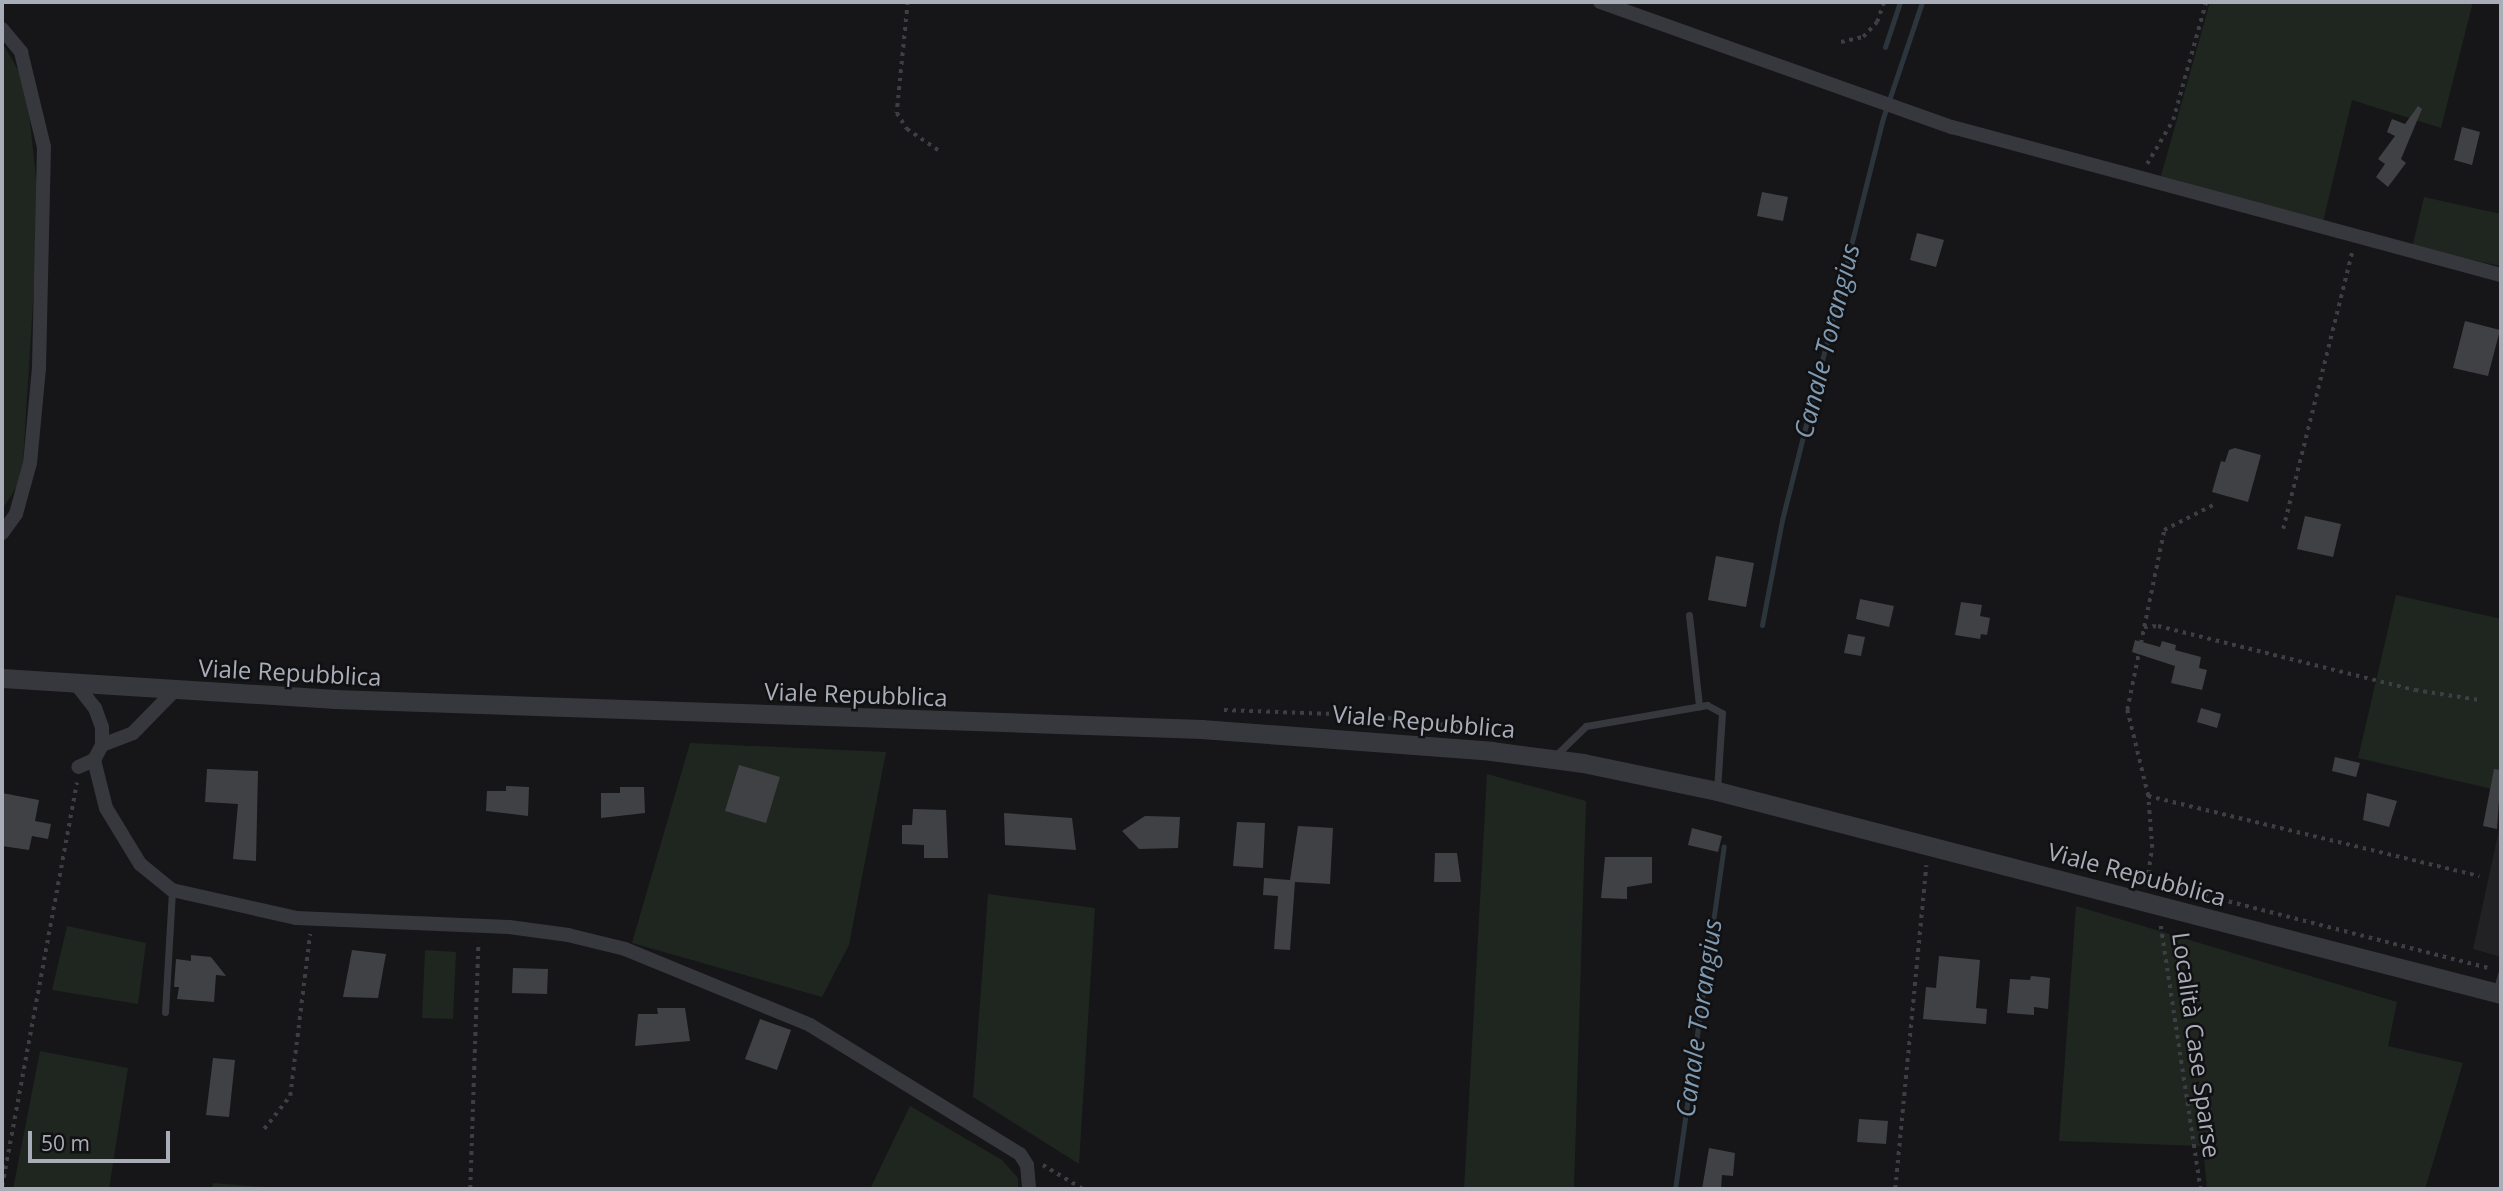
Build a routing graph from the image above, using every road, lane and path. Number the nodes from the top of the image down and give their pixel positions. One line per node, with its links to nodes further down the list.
1 (908, 2): 7 (path)
2 (1600, 2): 8 (street)
3 (1884, 2): 6 (path)
4 (2206, 2): 8 (path)
5 (2, 29): 13 (street)
6 (1841, 42)
7 (940, 151)
8 (2138, 177): 9 (street)
9 (2356, 237): 10 (street); 12 (path)
10 (2501, 275)
11 (2217, 503): 15 (path)
12 (2283, 529)
13 (2, 533)
14 (1689, 615): 20 (lane)
15 (2144, 627): 19 (path); 28 (path)
16 (2, 678): 17 (street, Viale Repubblica)
17 (76, 684): 18 (street, Viale Repubblica); 23 (street)
18 (175, 690): 23 (street); 24 (street, Viale Repubblica)
19 (2479, 700)
20 (1699, 706): 24 (lane); 27 (lane)
21 (1215, 710): 22 (path)
22 (1482, 730)
23 (102, 745): 25 (street)
24 (1552, 759): 27 (street, Viale Repubblica)
25 (94, 760): 26 (street); 33 (street)
26 (78, 767): 41 (path)
27 (1712, 790): 29 (street, Viale Repubblica)
28 (2148, 796): 31 (path); 32 (path)
29 (1928, 846): 34 (street, Viale Repubblica); 45 (path)
30 (2121, 874): 32 (path)
31 (2479, 876)
32 (2147, 881): 34 (path); 37 (path)
33 (172, 890): 35 (street); 38 (lane)
34 (2151, 903): 37 (street, Viale Repubblica); 46 (path, Località Case Sparse)
35 (312, 918): 36 (street); 39 (path)
36 (478, 926): 40 (street); 42 (path)
37 (2500, 983)
38 (164, 1012)
39 (264, 1129)
40 (1027, 1165): 43 (street); 44 (path)
41 (2, 1186)
42 (470, 1189)
43 (1029, 1189)
44 (1083, 1189)
45 (1895, 1189)
46 (2200, 1189)

